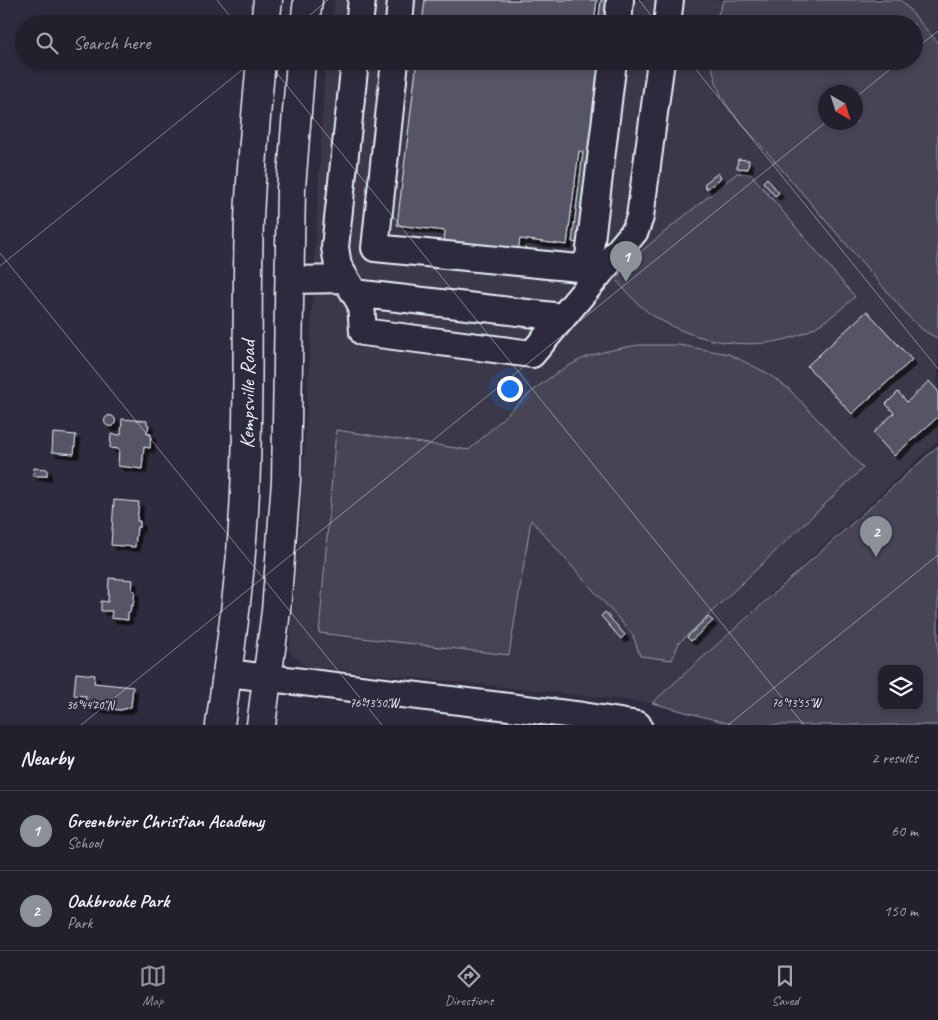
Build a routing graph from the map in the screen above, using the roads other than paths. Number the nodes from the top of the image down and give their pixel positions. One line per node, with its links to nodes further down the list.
1 (268, 0): 7 (main road)
2 (308, 0): 8 (main road)
3 (362, 0): 9 (street)
4 (401, 0): 10 (street)
5 (620, 0): 11 (street)
6 (670, 0): 12 (street)
7 (266, 15)
8 (306, 15)
9 (360, 15)
10 (400, 15)
11 (619, 15)
12 (668, 15)
13 (260, 70): 22 (main road, Kempsville Road)
14 (300, 70): 19 (main road, Kempsville Road)
15 (354, 70): 20 (street)
16 (394, 70): 17 (street)
17 (612, 70)
18 (661, 70): 21 (street)
19 (288, 280): 20 (street); 23 (main road, Kempsville Road)
20 (349, 286): 21 (street); 21 (street)
21 (562, 317)
22 (228, 673): 23 (street); 25 (main road, Kempsville Road)
23 (268, 678): 24 (street); 26 (main road, Kempsville Road)
24 (583, 721): 27 (street)
25 (220, 725)
26 (261, 725)
27 (638, 725)

